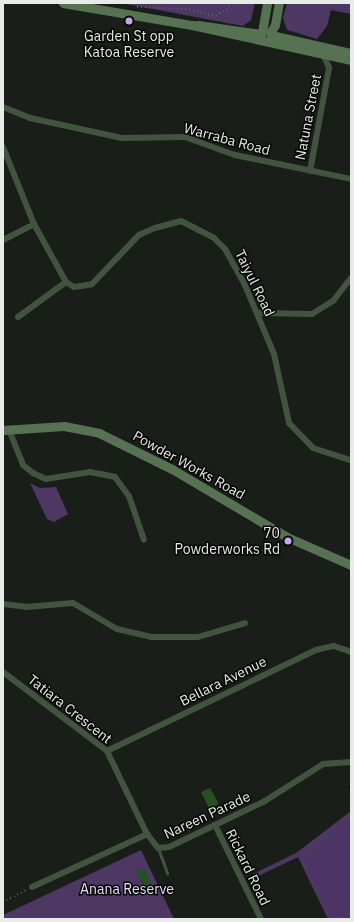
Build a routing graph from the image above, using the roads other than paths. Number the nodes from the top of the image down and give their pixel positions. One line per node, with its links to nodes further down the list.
1 (63, 3): 4 (street)
2 (267, 3): 4 (street)
3 (279, 3): 4 (street)
4 (267, 36): 5 (street); 6 (street)
5 (351, 53)
6 (323, 54): 7 (street); 9 (street, Natuna Street)
7 (341, 58): 8 (street); 9 (street, Natuna Street)
8 (351, 60)
9 (329, 68): 12 (street, Natuna Street)
10 (3, 107): 12 (street, Warraba Road)
11 (3, 147): 14 (street)
12 (310, 171): 13 (street, Warraba Road)
13 (351, 179)
14 (34, 224): 15 (street); 17 (street)
15 (3, 240)
16 (351, 278): 18 (street)
17 (66, 282): 18 (street, Taiyul Road); 19 (street)
18 (257, 313): 21 (street, Taiyul Road)
19 (18, 317)
20 (6, 430): 22 (street); 23 (street, Powder Works Road)
21 (351, 460)
22 (144, 540)
23 (351, 565)
24 (3, 604): 25 (street)
25 (245, 623)
26 (351, 652): 28 (street, Bellara Avenue)
27 (3, 672): 28 (street, Tatiara Crescent)
28 (107, 750): 31 (street, Tatiara Crescent)
29 (351, 762): 30 (street, Nareen Parade)
30 (215, 825): 32 (street, Nareen Parade); 35 (street, Rickard Road)
31 (147, 834): 32 (street, Nareen Parade); 34 (street, Nareen Parade)
32 (158, 848): 33 (lane)
33 (167, 873)
34 (32, 887)
35 (261, 919)

